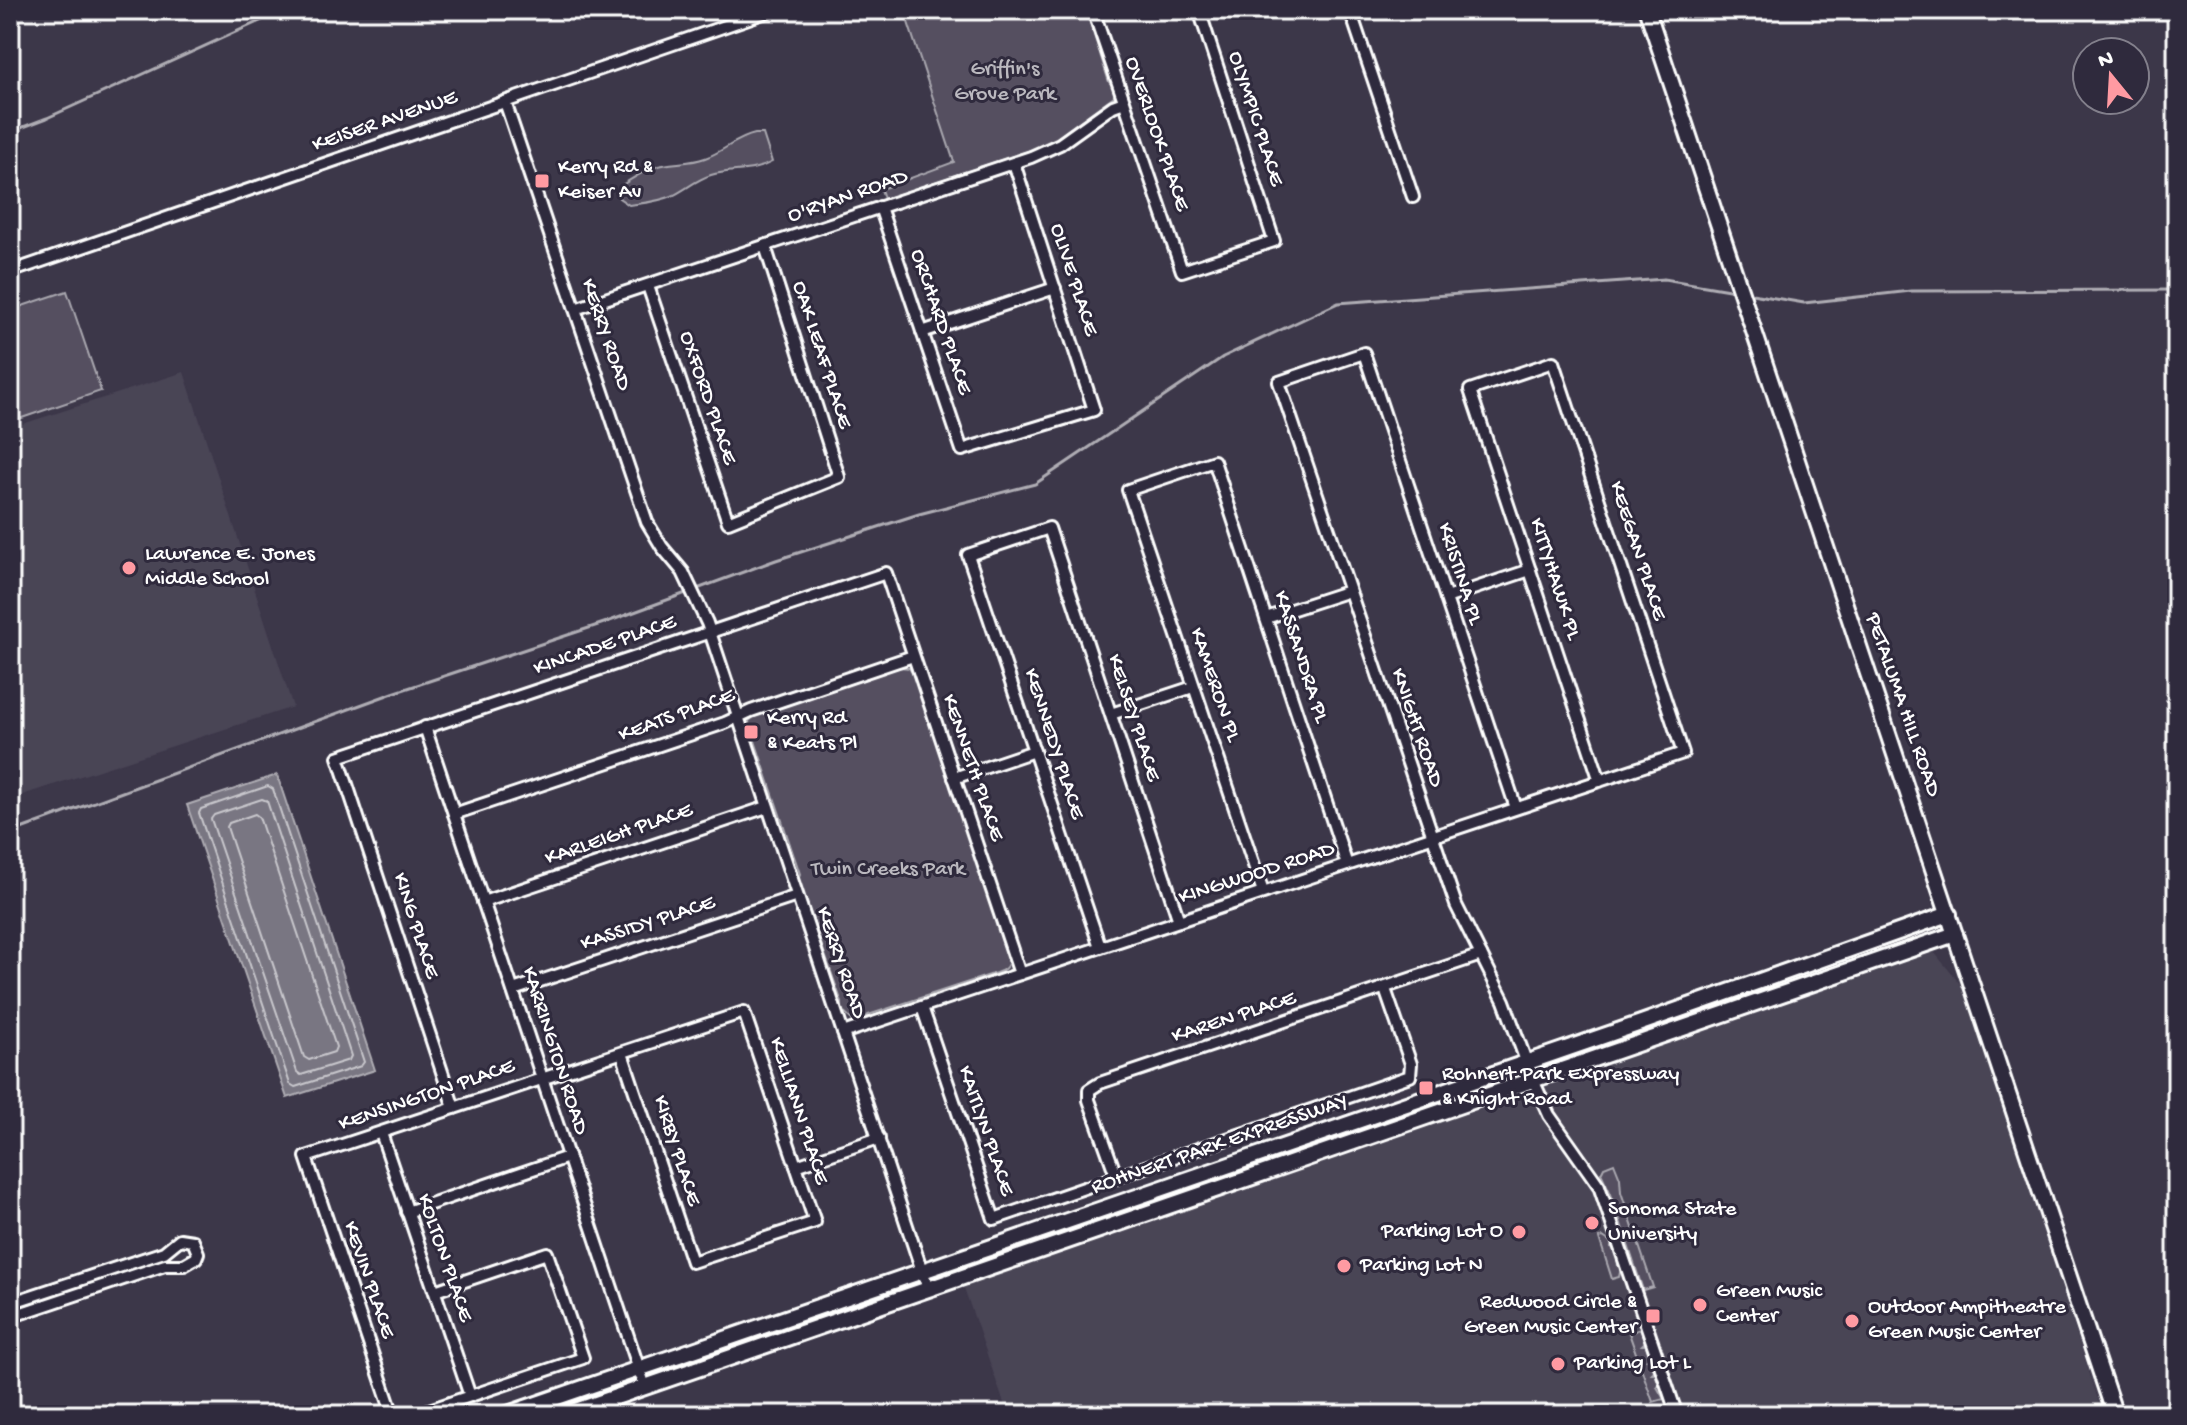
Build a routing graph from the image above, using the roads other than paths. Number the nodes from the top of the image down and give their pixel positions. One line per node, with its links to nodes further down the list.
1 (772, 10): 6 (street, KEISER AVENUE)
2 (1093, 10): 7 (street, OVERLOOK PLACE)
3 (1199, 10): 12 (street, OLYMPIC PLACE)
4 (1350, 10): 9 (street)
5 (1647, 10): 48 (main road, PETALUMA HILL ROAD)
6 (505, 102): 13 (street, KEISER AVENUE); 16 (street, KERRY ROAD)
7 (1124, 102): 8 (street, O'RYAN ROAD); 12 (street, OVERLOOK PLACE)
8 (1014, 163): 10 (street, O'RYAN ROAD); 15 (street, OLIVE PLACE)
9 (1413, 197)
10 (880, 207): 11 (street, O'RYAN ROAD); 17 (street, ORCHARD PLACE)
11 (765, 246): 14 (street, O'RYAN ROAD); 22 (street, OAK LEAF PLACE)
12 (1182, 271)
13 (10, 272)
14 (648, 286): 16 (street, O'RYAN ROAD); 22 (street, OXFORD PLACE)
15 (1055, 288): 17 (street); 20 (street, OLIVE PLACE)
16 (575, 309): 29 (street, KERRY ROAD)
17 (922, 332): 20 (street, ORCHARD PLACE)
18 (1364, 353): 26 (street, KNIGHT ROAD); 27 (street, KRISTINA PL)
19 (1470, 390): 24 (street, KITTYHAWK PL); 36 (street, KEEGAN PLACE)
20 (962, 450)
21 (1214, 461): 28 (street, KASSANDRA PL); 31 (street, KAMERON PL)
22 (728, 522)
23 (968, 555): 32 (street, KELSEY PLACE); 35 (street, KENNEDY PLACE)
24 (1530, 570): 27 (street); 39 (street, KITTYHAWK PL)
25 (886, 573): 29 (street, KINCADE PLACE); 30 (street, KENNETH PLACE)
26 (1349, 591): 28 (street); 43 (street, KNIGHT ROAD)
27 (1446, 598): 41 (street, KRISTINA PL)
28 (1266, 618): 44 (street, KASSANDRA PL)
29 (710, 632): 33 (street, KERRY ROAD); 34 (street, KINCADE PLACE)
30 (913, 656): 33 (street, KEATS PLACE); 38 (street, KENNETH PLACE)
31 (1193, 687): 32 (street); 45 (street, KAMERON PL)
32 (1111, 714): 49 (street, KELSEY PLACE)
33 (738, 717): 40 (street, KERRY ROAD); 42 (street, KEATS PLACE)
34 (425, 727): 37 (street, KINCADE PLACE); 42 (street, KARRINGTON ROAD)
35 (1034, 751): 38 (street); 51 (street, KENNEDY PLACE)
36 (1683, 753): 39 (street, KINGWOOD ROAD)
37 (338, 757): 63 (street, KING PLACE)
38 (954, 778): 53 (street, KENNETH PLACE)
39 (1600, 781): 41 (street, KINGWOOD ROAD)
40 (767, 807): 46 (street, KERRY ROAD); 47 (street, KARLEIGH PLACE)
41 (1516, 808): 43 (street, KINGWOOD ROAD)
42 (454, 814): 47 (street, KARRINGTON ROAD)
43 (1432, 837): 44 (street, KINGWOOD ROAD); 52 (street, KNIGHT ROAD)
44 (1347, 865): 45 (street, KINGWOOD ROAD)
45 (1263, 892): 49 (street, KINGWOOD ROAD)
46 (797, 896): 55 (street, KASSIDY PLACE); 58 (street, KERRY ROAD)
47 (483, 902): 55 (street, KARRINGTON ROAD)
48 (1949, 914): 50 (main road, PETALUMA HILL ROAD); 60 (main road, ROHNERT PARK EXPRESSWAY)
49 (1179, 921): 51 (street, KINGWOOD ROAD)
50 (1955, 934): 62 (main road, ROHNERT PARK EXPRESSWAY); 85 (main road, PETALUMA HILL ROAD)
51 (1100, 947): 53 (street, KINGWOOD ROAD)
52 (1481, 955): 54 (street, KAREN PLACE); 60 (street, KNIGHT ROAD)
53 (1020, 974): 56 (street, KINGWOOD ROAD)
54 (1385, 989): 69 (street, KAITLYN PLACE); 69 (street, KAREN PLACE)
55 (513, 990): 61 (street, KARRINGTON ROAD)
56 (922, 1007): 58 (street, KINGWOOD ROAD); 69 (street, KAITLYN PLACE)
57 (744, 1012): 59 (street, KENSINGTON PLACE); 68 (street, KELLIANN PLACE)
58 (843, 1033): 65 (street, KERRY ROAD)
59 (622, 1053): 61 (street, KENSINGTON PLACE); 71 (street, KIRBY PLACE)
60 (1527, 1062): 62 (street, KNIGHT ROAD); 72 (main road, ROHNERT PARK EXPRESSWAY)
61 (542, 1078): 63 (street, KENSINGTON PLACE); 67 (street, KARRINGTON ROAD)
62 (1533, 1080): 73 (main road, ROHNERT PARK EXPRESSWAY); 84 (street, KNIGHT ROAD)
63 (454, 1108): 64 (street, KENSINGTON PLACE)
64 (381, 1133): 66 (street, KENSINGTON PLACE); 70 (street, KOLTON PLACE)
65 (879, 1138): 68 (street); 72 (street, KERRY ROAD)
66 (306, 1157): 80 (street, KEVIN PLACE)
67 (568, 1157): 70 (street); 77 (street, KARRINGTON ROAD)
68 (796, 1166): 71 (street, KELLIANN PLACE)
69 (1117, 1178)
70 (407, 1212): 74 (street, KOLTON PLACE)
71 (815, 1222)
72 (922, 1271): 73 (street, KERRY ROAD); 77 (main road, ROHNERT PARK EXPRESSWAY)
73 (928, 1289): 78 (main road, ROHNERT PARK EXPRESSWAY)
74 (435, 1291): 79 (street, KOLTON PLACE); 79 (street)
75 (10, 1303): 76 (street)
76 (10, 1317)
77 (639, 1369): 78 (street, KARRINGTON ROAD); 82 (main road, ROHNERT PARK EXPRESSWAY)
78 (645, 1387): 83 (main road, ROHNERT PARK EXPRESSWAY)
79 (470, 1396): 81 (street)
80 (393, 1415)
81 (414, 1415)
82 (505, 1415)
83 (564, 1415)
84 (1677, 1415)
85 (2115, 1415)

